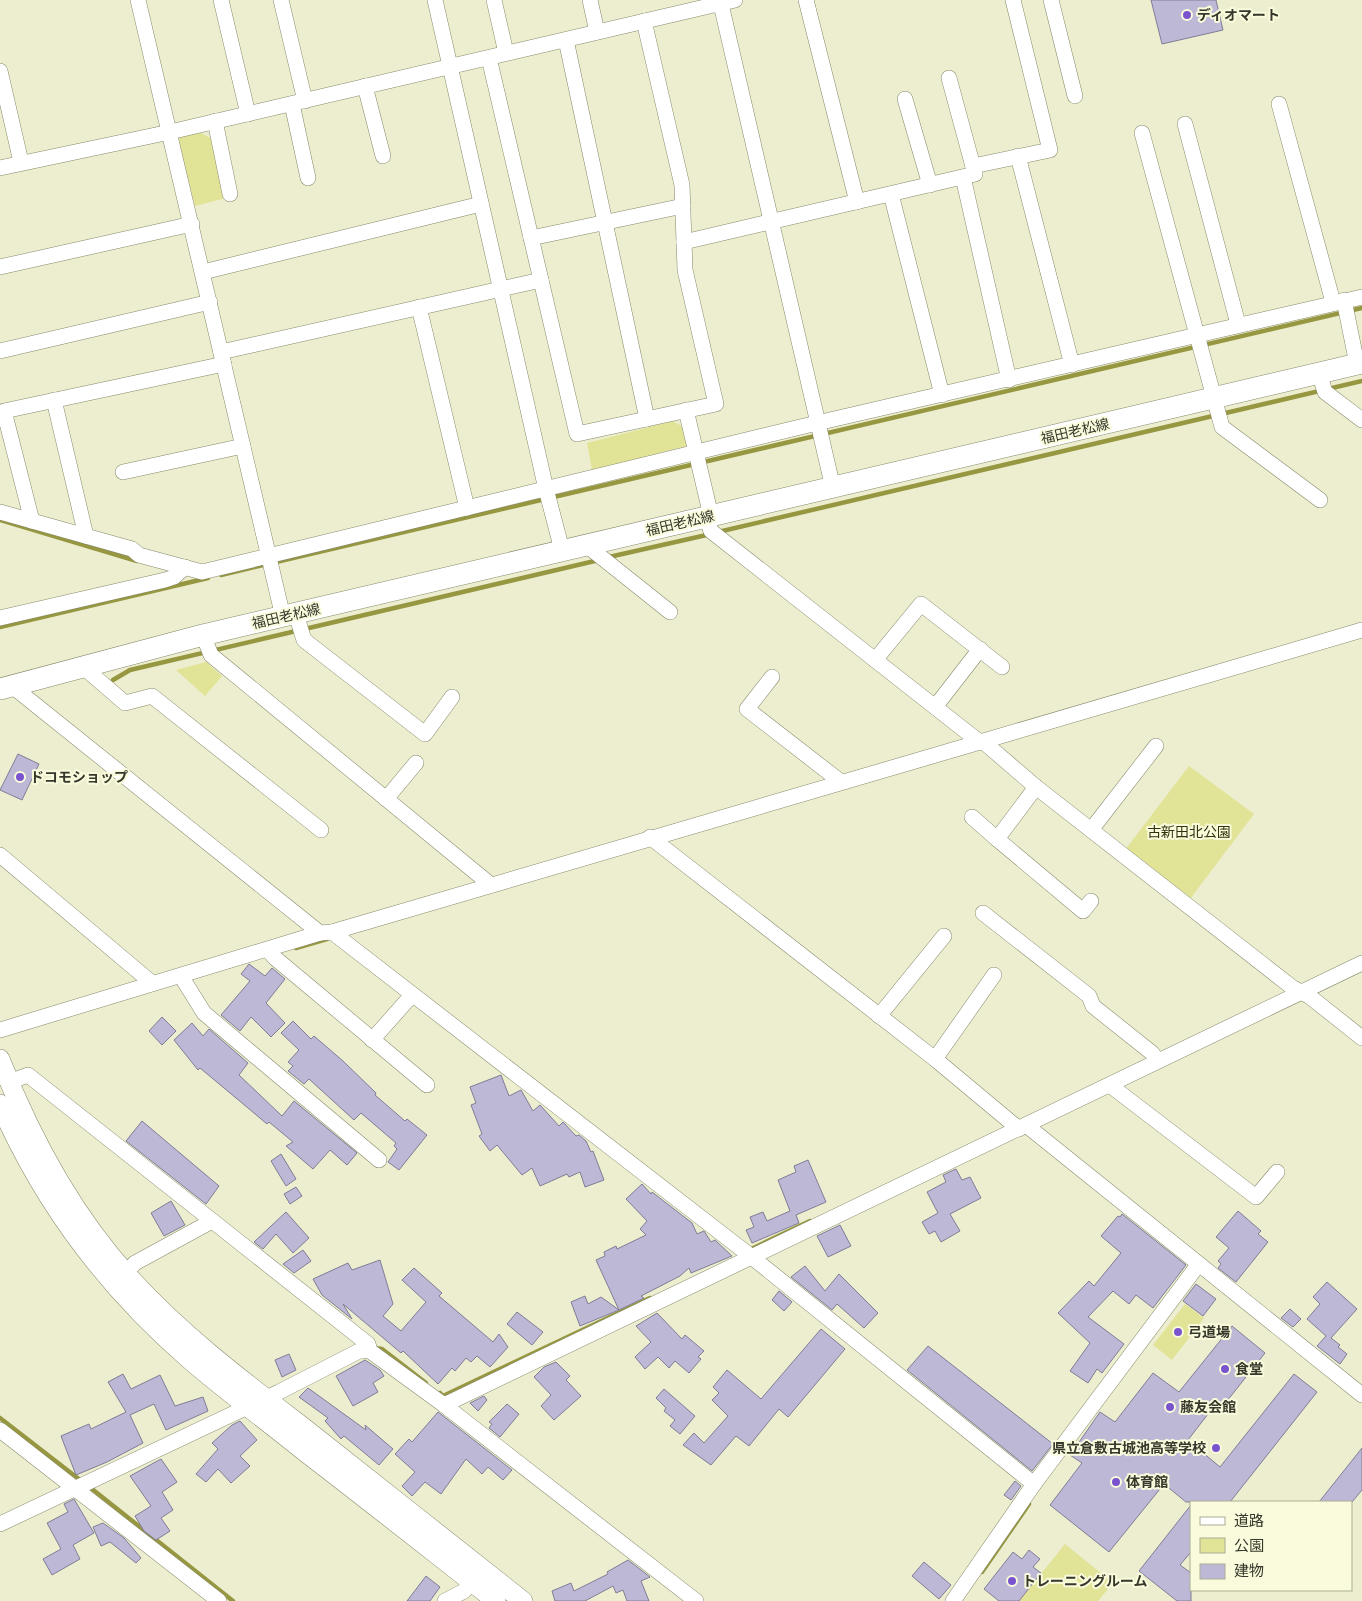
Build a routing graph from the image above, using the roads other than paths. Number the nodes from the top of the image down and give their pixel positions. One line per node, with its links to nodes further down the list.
1 (138, 0): 27 (street)
2 (221, 0): 24 (street)
3 (281, 0): 22 (street)
4 (435, 0): 16 (street)
5 (494, 0): 14 (street)
6 (590, 0): 12 (street)
7 (806, 0): 39 (street)
8 (1013, 0): 30 (street)
9 (1051, 0): 20 (street)
10 (725, 1): 11 (street); 43 (street)
11 (644, 21): 12 (street); 41 (street)
12 (597, 32): 13 (street)
13 (566, 40): 14 (street); 42 (street)
14 (506, 53): 15 (street)
15 (490, 58): 16 (street); 45 (street)
16 (451, 66): 19 (street); 40 (street)
17 (0, 72): 31 (street)
18 (949, 78): 32 (street)
19 (365, 86): 22 (street); 29 (street)
20 (1075, 96)
21 (905, 99): 36 (street)
22 (298, 102): 24 (street); 34 (street)
23 (1278, 104): 53 (street)
24 (248, 114): 25 (street)
25 (215, 121): 27 (street); 37 (street)
26 (1185, 124): 55 (street)
27 (170, 132): 31 (street); 44 (street)
28 (1142, 133): 56 (street)
29 (383, 156)
30 (1018, 156): 32 (street); 60 (street)
31 (21, 162): 33 (street)
32 (973, 166): 35 (street)
33 (0, 168)
34 (308, 178)
35 (963, 178): 36 (street); 61 (street)
36 (930, 185): 38 (street)
37 (230, 194)
38 (891, 194): 39 (street); 63 (street)
39 (857, 202): 43 (street)
40 (481, 204): 48 (street); 50 (street)
41 (683, 206): 42 (street); 46 (street)
42 (605, 221): 45 (street); 67 (street)
43 (770, 223): 46 (street); 69 (street)
44 (192, 224): 47 (street); 48 (street)
45 (532, 238): 49 (street)
46 (684, 242): 65 (street)
47 (0, 267)
48 (203, 272): 52 (street)
49 (541, 280): 50 (street); 67 (street)
50 (501, 289): 54 (street); 74 (street)
51 (1362, 297): 53 (street)
52 (210, 302): 57 (street); 58 (street)
53 (1343, 306): 55 (street); 59 (street)
54 (419, 307): 58 (street); 76 (street)
55 (1238, 324): 56 (street)
56 (1198, 343): 60 (street); 66 (street)
57 (0, 351)
58 (223, 358): 64 (street); 70 (street)
59 (1360, 363): 62 (main road, 福田老松線)
60 (1072, 365): 61 (street)
61 (1009, 380): 63 (street)
62 (1322, 384): 66 (main road, 福田老松線); 68 (street)
63 (942, 395): 69 (street)
64 (54, 400): 78 (street); 80 (street)
65 (686, 410): 67 (street); 71 (street)
66 (1218, 410): 73 (main road, 福田老松線); 75 (street)
67 (647, 419)
68 (1362, 420)
69 (819, 430): 71 (street); 73 (street)
70 (243, 446): 72 (street); 83 (street)
71 (697, 459): 74 (street); 79 (street)
72 (123, 472)
73 (833, 488): 79 (main road, 福田老松線)
74 (547, 495): 76 (street); 81 (street)
75 (1320, 500)
76 (466, 508): 83 (street)
77 (0, 512): 78 (street)
78 (32, 521): 80 (street)
79 (711, 525): 82 (main road, 福田老松線); 91 (street)
80 (86, 536): 84 (street)
81 (562, 550): 82 (main road, 福田老松線); 87 (main road, 福田老松線)
82 (598, 554): 85 (street)
83 (269, 556): 84 (street); 87 (street)
84 (180, 572): 86 (street)
85 (670, 612)
86 (0, 618)
87 (295, 623): 89 (main road, 福田老松線); 96 (street)
88 (1362, 630): 98 (street)
89 (207, 646): 92 (main road, 福田老松線); 103 (street)
90 (980, 650): 91 (street); 93 (street); 97 (street)
91 (875, 660): 97 (street)
92 (82, 666): 95 (main road, 福田老松線); 105 (street)
93 (1002, 667)
94 (772, 677): 101 (street)
95 (6, 687): 113 (street)
96 (452, 697)
97 (935, 708): 98 (street)
98 (985, 745): 101 (street); 102 (street)
99 (1156, 746): 106 (street)
100 (416, 762): 103 (street)
101 (841, 782): 108 (street)
102 (1036, 787): 106 (street); 107 (street)
103 (386, 799): 110 (street)
104 (972, 817): 107 (street)
105 (321, 830)
106 (1091, 830): 120 (street)
107 (997, 839): 111 (street)
108 (655, 841): 110 (street); 122 (street)
109 (0, 855): 119 (street)
110 (492, 885): 113 (street)
111 (1091, 901)
112 (983, 913): 126 (street)
113 (332, 934): 115 (street); 121 (street)
114 (944, 936): 122 (street)
115 (271, 954): 118 (street); 125 (street)
116 (1362, 963): 120 (street)
117 (994, 975): 128 (street)
118 (183, 980): 119 (street); 134 (street)
119 (152, 984): 123 (street)
120 (1298, 990): 124 (street); 126 (street)
121 (412, 995): 125 (street); 137 (street)
122 (879, 1016): 128 (street)
123 (0, 1030)
124 (1362, 1038)
125 (372, 1040): 130 (street)
126 (1156, 1057): 131 (street)
127 (0, 1059): 129 (street)
128 (935, 1059): 133 (street)
129 (9, 1082): 136 (street); 139 (street)
130 (427, 1084)
131 (1111, 1086): 133 (street); 135 (street)
132 (0, 1104): 144 (street)
133 (1019, 1126): 137 (street); 138 (street)
134 (379, 1160)
135 (1277, 1172)
136 (212, 1222): 139 (street); 140 (street)
137 (746, 1253): 143 (street); 146 (street)
138 (1198, 1265): 141 (street); 146 (street)
139 (126, 1272): 142 (street)
140 (369, 1348): 142 (street); 143 (street)
141 (1362, 1395)
142 (266, 1398): 144 (street); 153 (street)
143 (444, 1405): 154 (street)
144 (247, 1406): 147 (street); 149 (street)
145 (0, 1430): 147 (street)
146 (1034, 1484): 155 (street)
147 (71, 1485): 148 (street); 150 (street)
148 (0, 1524)
149 (472, 1582): 151 (street); 152 (street)
150 (219, 1601)
151 (445, 1601)
152 (496, 1601)
153 (524, 1601)
154 (696, 1601)
155 (952, 1601)

